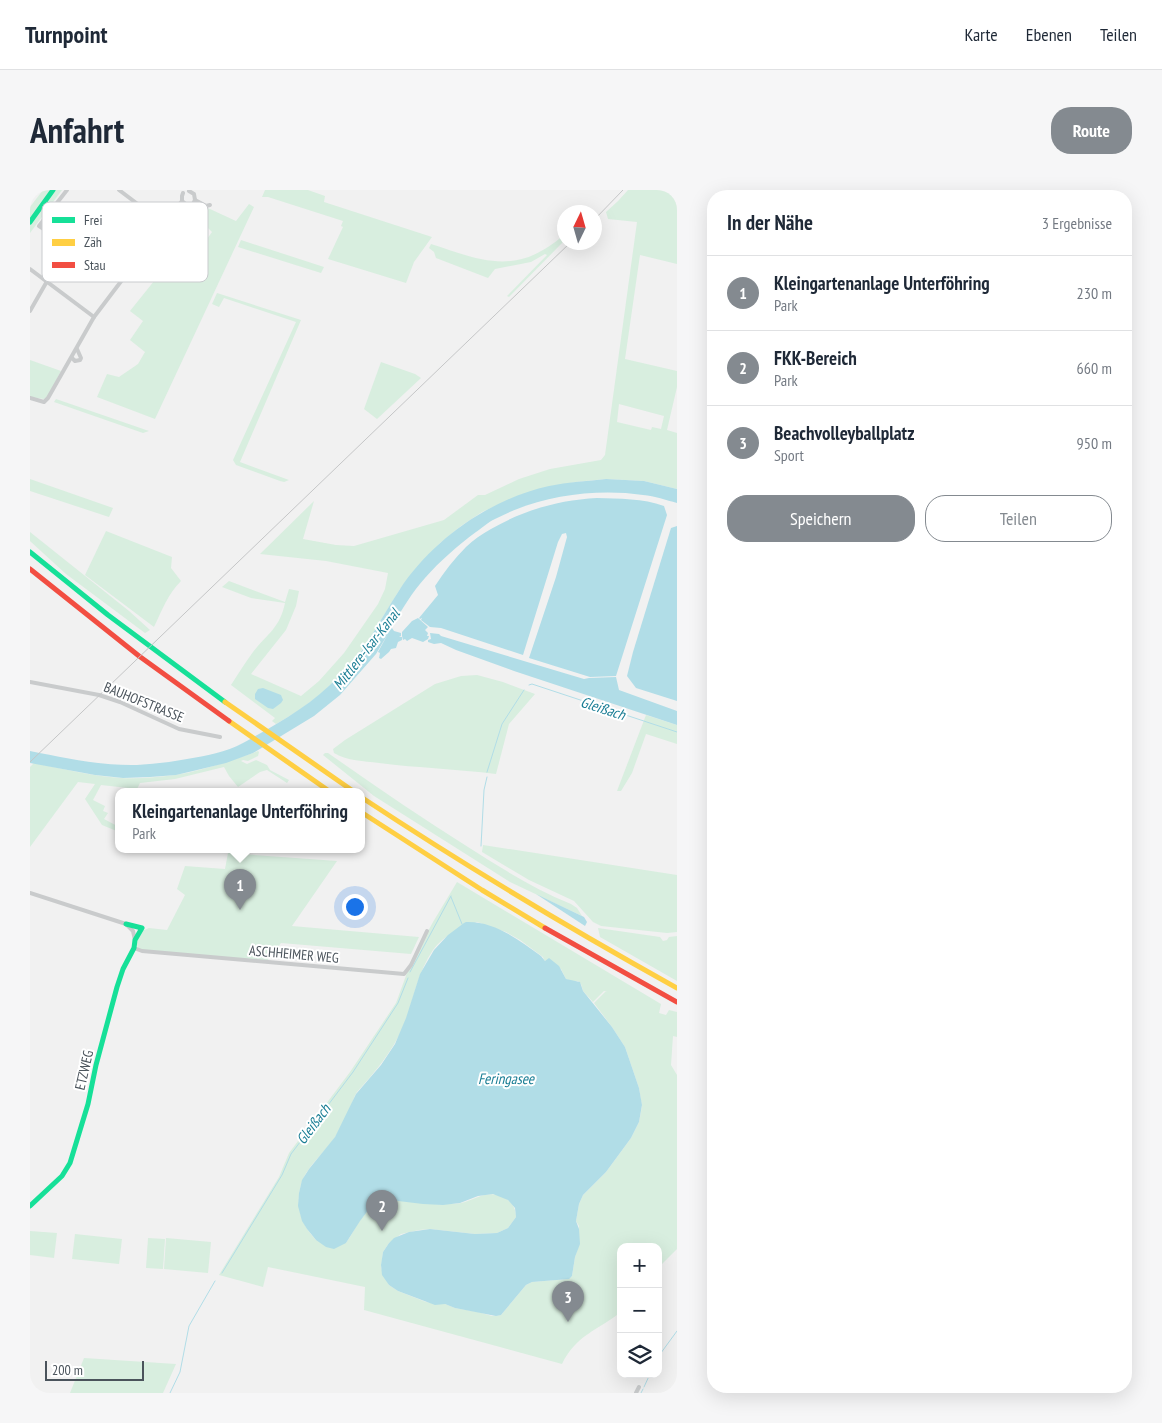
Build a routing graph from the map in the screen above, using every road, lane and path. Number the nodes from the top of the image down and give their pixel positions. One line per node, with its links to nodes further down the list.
1 (53, 190): 9 (main road)
2 (67, 190): 10 (street)
3 (119, 190): 11 (street)
4 (179, 190): 6 (street)
5 (189, 190): 6 (street); 7 (street)
6 (183, 193): 8 (street)
7 (195, 200): 12 (street)
8 (182, 201)
9 (44, 202)
10 (58, 202)
11 (135, 202)
12 (199, 202)
13 (42, 205): 14 (main road)
14 (30, 222)
15 (30, 269): 16 (street)
16 (42, 280)
17 (120, 282): 20 (street)
18 (46, 283): 19 (street); 20 (street)
19 (30, 311)
20 (94, 317): 21 (street)
21 (76, 350): 22 (street); 22 (street)
22 (72, 358): 23 (street)
23 (30, 398)
24 (30, 552): 29 (main road)
25 (30, 569): 28 (main road)
26 (30, 682): 27 (street, BAUHOFSTRASSE)
27 (220, 737)
28 (325, 788)
29 (348, 788)
30 (365, 800): 37 (main road)
31 (365, 815): 38 (main road)
32 (30, 893): 33 (street)
33 (126, 924): 35 (street); 35 (main road, ETZWEG)
34 (427, 931): 36 (street, ASCHHEIMER WEG)
35 (135, 940): 36 (main road, ETZWEG)
36 (134, 948): 39 (main road, ETZWEG)
37 (677, 988)
38 (677, 1002)
39 (30, 1206)
40 (639, 1387): 41 (street)
41 (636, 1393)

